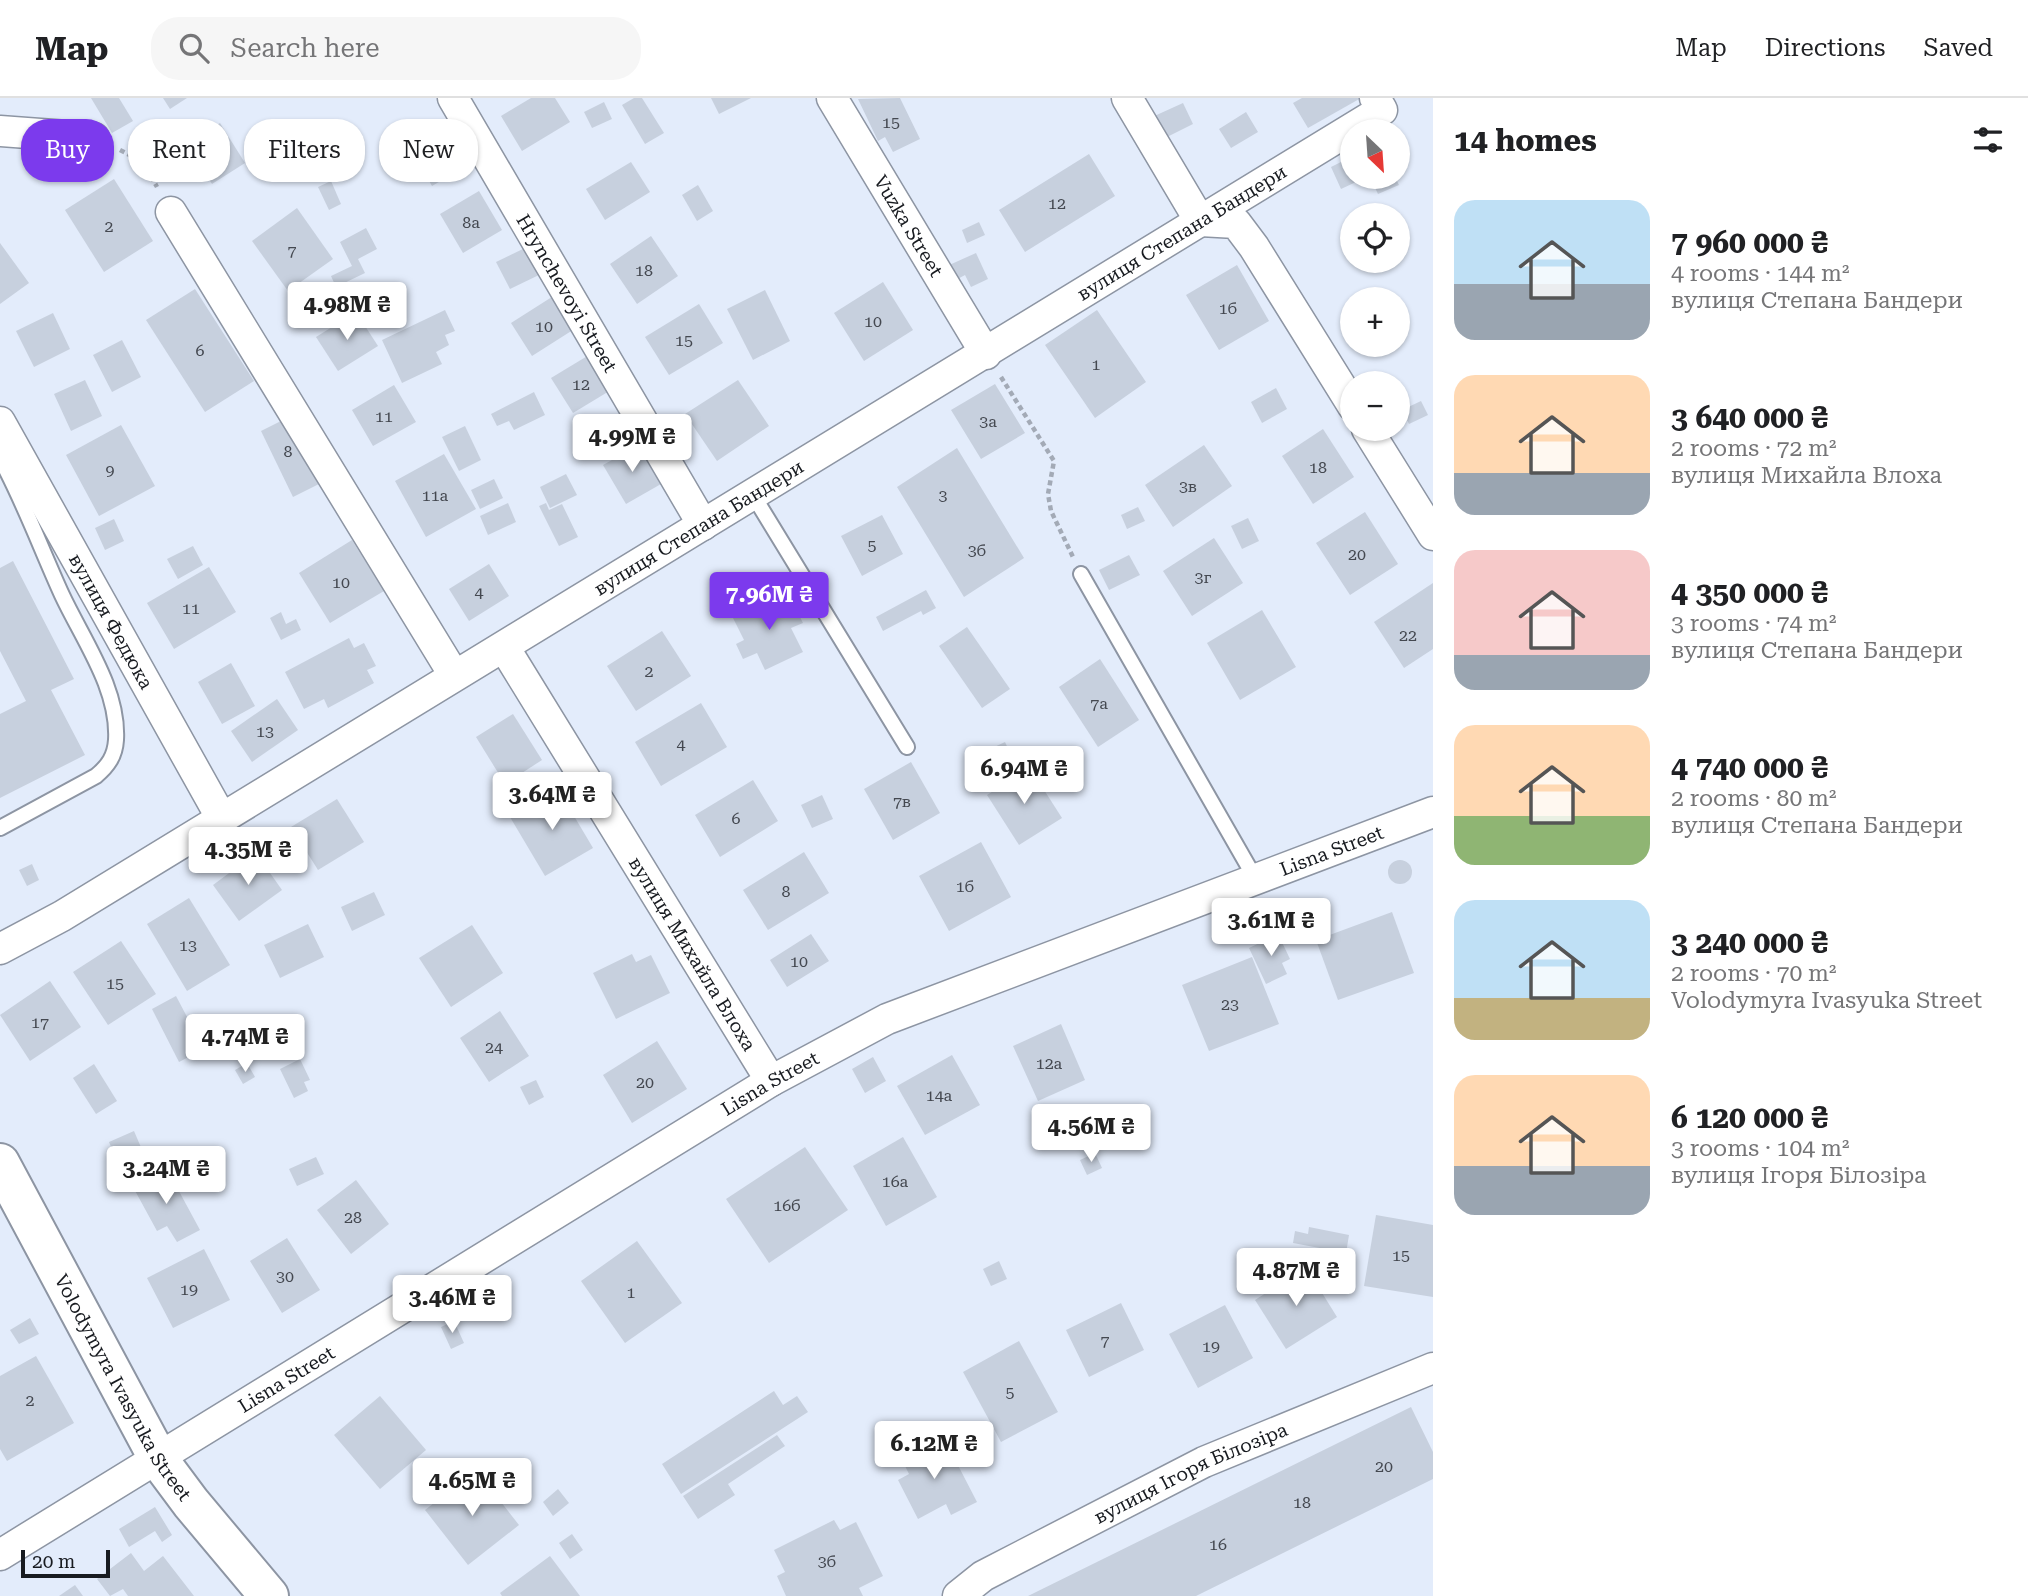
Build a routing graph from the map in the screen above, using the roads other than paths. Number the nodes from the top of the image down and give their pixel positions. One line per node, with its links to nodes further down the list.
1 (453, 98): 15 (street, Hrynchevoyi Street)
2 (832, 98): 9 (street, Vuzka Street)
3 (1127, 98): 8 (street)
4 (1375, 98): 8 (street, вулиця Степана Бандери)
5 (0, 131): 6 (street)
6 (21, 133)
7 (171, 212): 19 (street)
8 (1200, 221): 9 (street, вулиця Степана Бандери); 10 (street)
9 (986, 354): 14 (street, вулиця Степана Бандери)
10 (1340, 386)
11 (0, 422): 22 (street, вулиця Федюка)
12 (1374, 441): 16 (street)
13 (0, 458): 23 (lane)
14 (753, 495): 15 (street, вулиця Степана Бандери); 20 (lane)
15 (704, 525): 18 (street, вулиця Степана Бандери)
16 (1433, 535)
17 (1081, 574): 24 (lane)
18 (504, 647): 19 (street, вулиця Степана Бандери); 26 (street, вулиця Михайла Влоха)
19 (454, 675): 22 (street, вулиця Степана Бандери)
20 (907, 747)
21 (1433, 812): 24 (street, Lisna Street)
22 (222, 819): 25 (street, вулиця Степана Бандери)
23 (0, 828)
24 (1255, 878): 26 (street, Lisna Street)
25 (0, 950)
26 (771, 1081): 29 (street, Lisna Street)
27 (0, 1163): 29 (main road, Volodymyra Ivasyuka Street)
28 (1433, 1368): 32 (street, вулиця Ігоря Білозіра)
29 (159, 1460): 30 (street, Lisna Street); 31 (main road, Volodymyra Ivasyuka Street)
30 (0, 1556)
31 (269, 1596)
32 (958, 1596)

